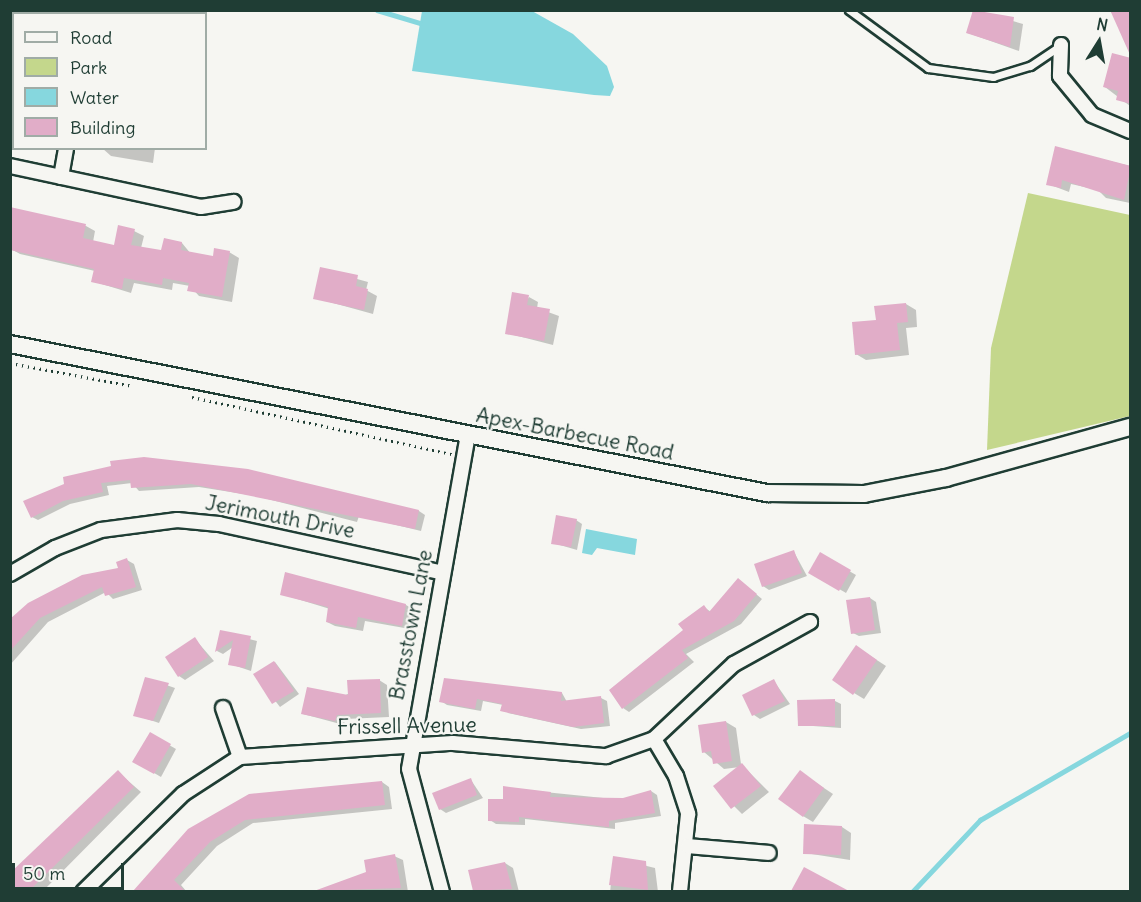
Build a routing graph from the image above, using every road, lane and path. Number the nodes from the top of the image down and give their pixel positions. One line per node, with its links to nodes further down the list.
1 (849, 10): 2 (lane)
2 (1061, 45): 3 (street)
3 (1131, 131)
4 (66, 150): 6 (street)
5 (10, 166): 6 (street)
6 (61, 177): 7 (street)
7 (234, 202)
8 (10, 344): 13 (street, Apex-Barbecue Road)
9 (10, 363): 10 (path)
10 (144, 388)
11 (179, 395): 14 (path)
12 (1131, 428): 13 (street, Apex-Barbecue Road)
13 (468, 436): 15 (street, Brasstown Lane)
14 (448, 453)
15 (443, 573): 16 (street, Jerimouth Drive); 20 (street, Brasstown Lane)
16 (10, 574)
17 (810, 622): 19 (street, Frissell Avenue)
18 (223, 708): 21 (street)
19 (654, 740): 20 (street, Frissell Avenue); 22 (street)
20 (411, 745): 21 (street, Frissell Avenue); 25 (street, Brasstown Lane)
21 (240, 758): 24 (street, Frissell Avenue)
22 (688, 846): 23 (street); 26 (street)
23 (769, 853)
24 (83, 891)
25 (442, 891)
26 (680, 891)

